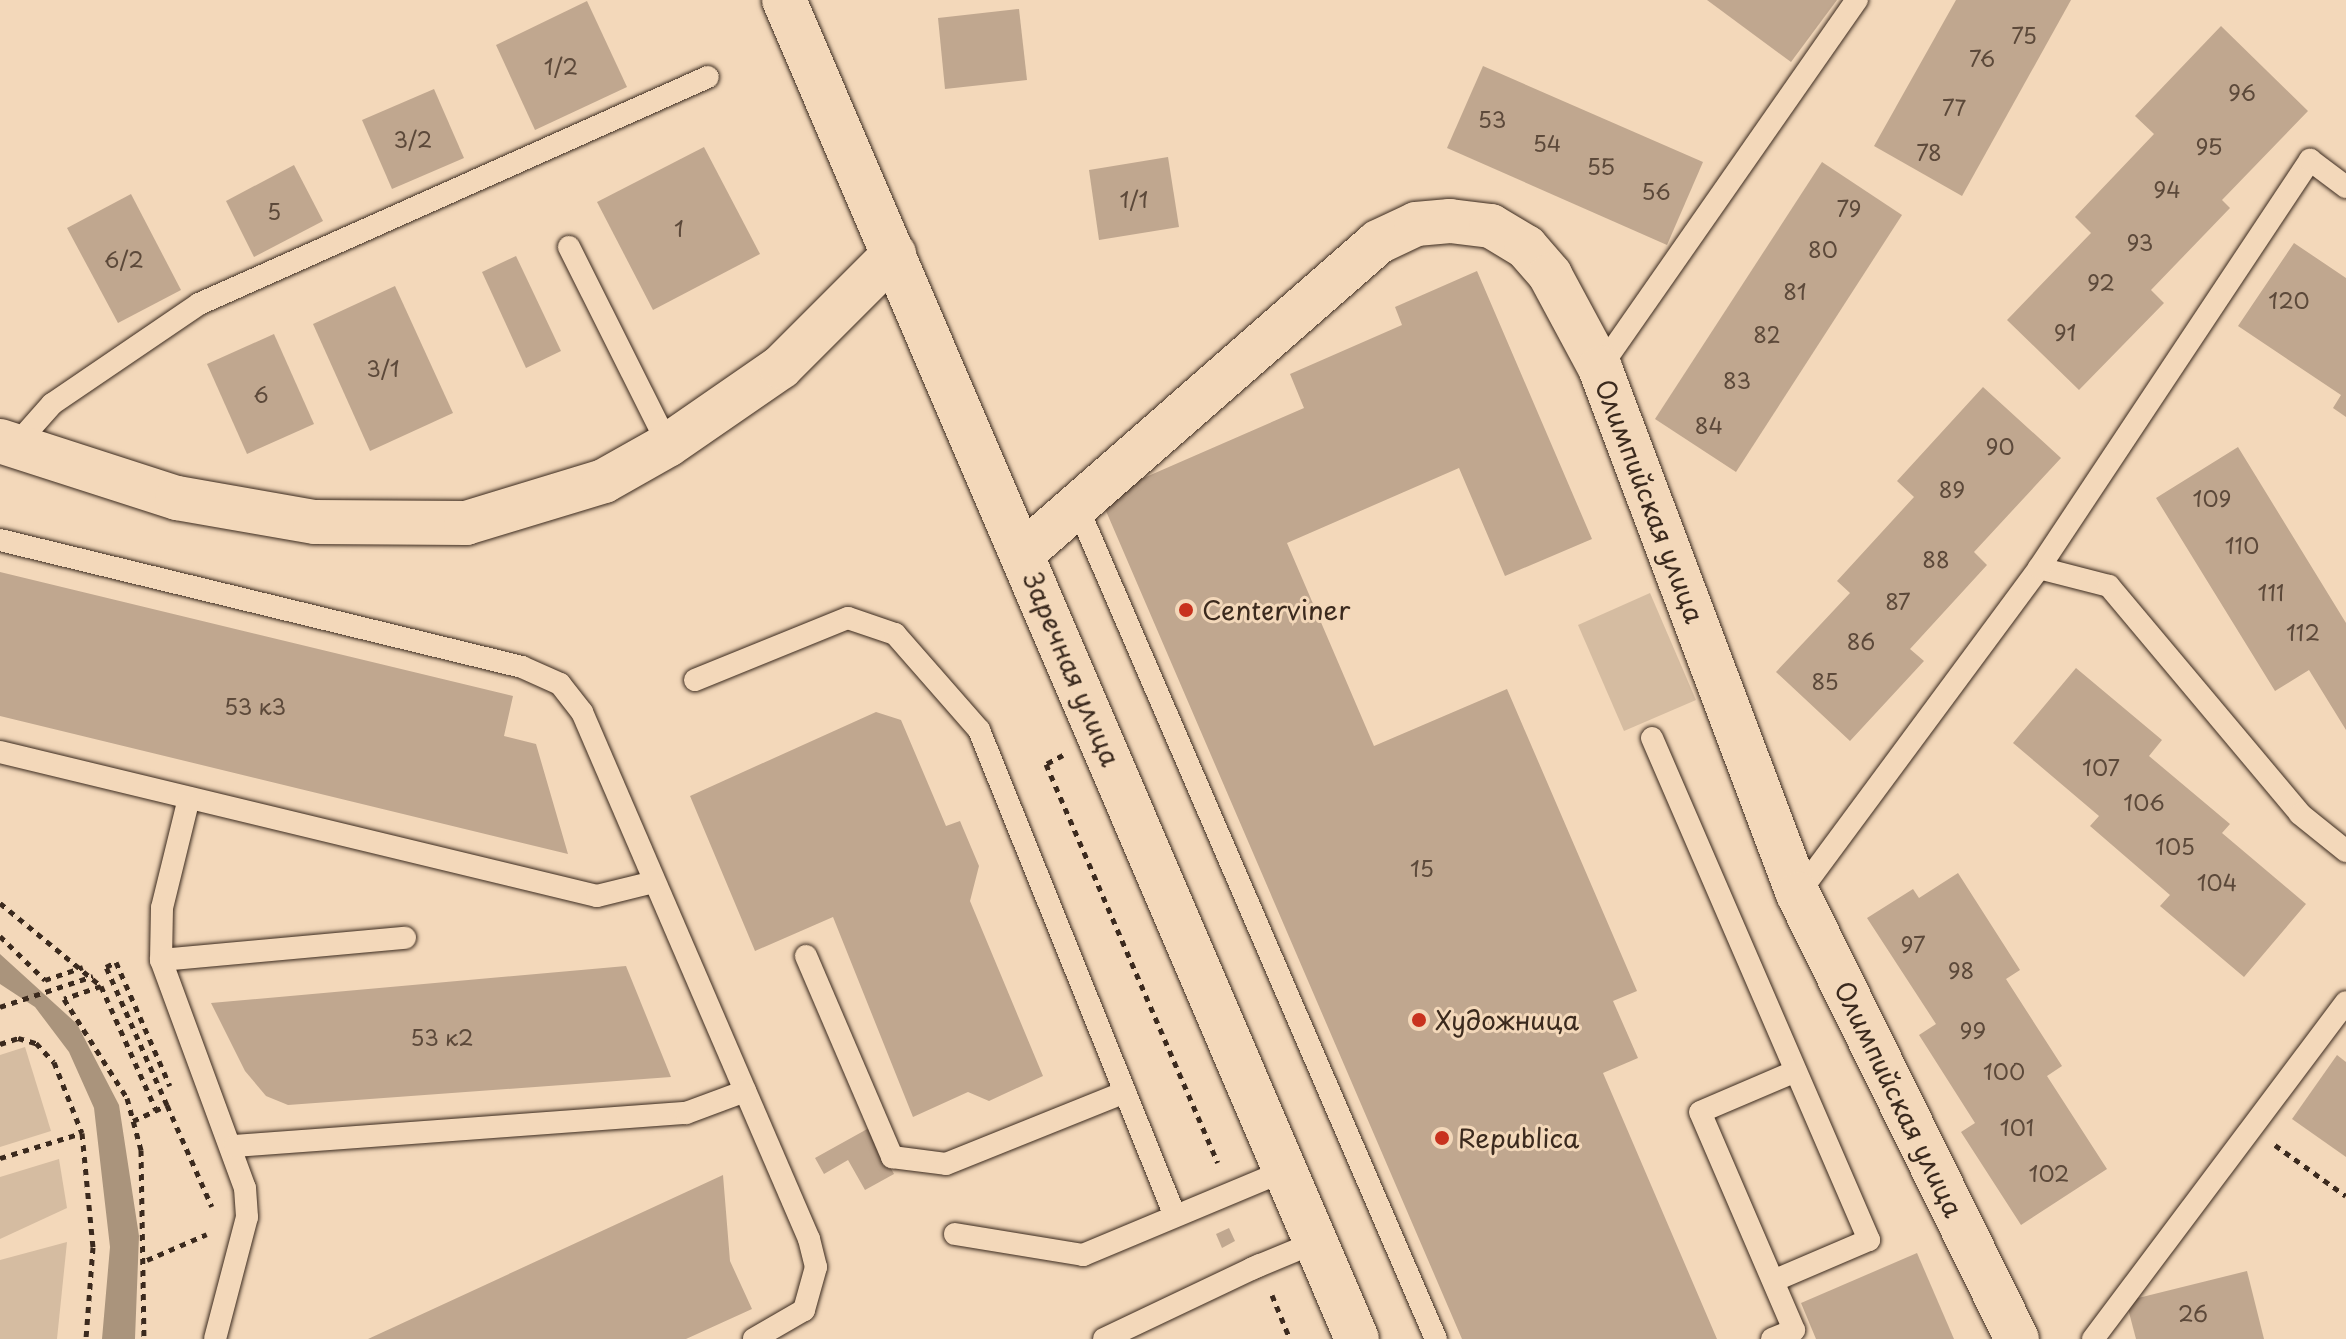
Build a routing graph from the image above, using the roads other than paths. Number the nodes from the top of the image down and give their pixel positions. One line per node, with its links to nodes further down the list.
1 (784, 0): 6 (street, Заречная улица)
2 (1857, 0): 7 (lane)
3 (708, 77): 8 (lane)
4 (2346, 187): 13 (lane)
5 (569, 247): 9 (lane)
6 (894, 254): 9 (street); 12 (street, Заречная улица)
7 (1600, 368): 10 (street, Олимпийская улица); 20 (street, Олимпийская улица)
8 (6, 444): 9 (street)
9 (668, 445)
10 (1077, 506): 12 (street, Олимпийская улица); 38 (lane)
11 (0, 540): 19 (lane)
12 (1023, 553): 29 (street, Заречная улица)
13 (2039, 568): 18 (lane); 20 (lane)
14 (695, 680): 27 (lane)
15 (1652, 738): 25 (lane)
16 (0, 752): 17 (lane)
17 (189, 798): 19 (lane); 23 (lane)
18 (2346, 851)
19 (654, 882): 26 (lane)
20 (1798, 894): 40 (street, Олимпийская улица)
21 (405, 938): 23 (lane)
22 (806, 956): 27 (lane)
23 (161, 960): 28 (lane)
24 (2346, 1002): 41 (lane)
25 (1796, 1071): 33 (lane); 33 (lane)
26 (745, 1091): 28 (lane); 35 (lane)
27 (1125, 1092): 30 (lane)
28 (235, 1146): 34 (lane)
29 (1286, 1170): 30 (lane); 32 (street, Заречная улица)
30 (1175, 1216): 31 (lane)
31 (955, 1234)
32 (1316, 1242): 36 (lane); 37 (street, Заречная улица)
33 (1773, 1281): 39 (lane)
34 (215, 1339)
35 (754, 1339)
36 (1104, 1339)
37 (1357, 1339)
38 (1436, 1339)
39 (1772, 1339)
40 (2017, 1339)
41 (2093, 1339)

